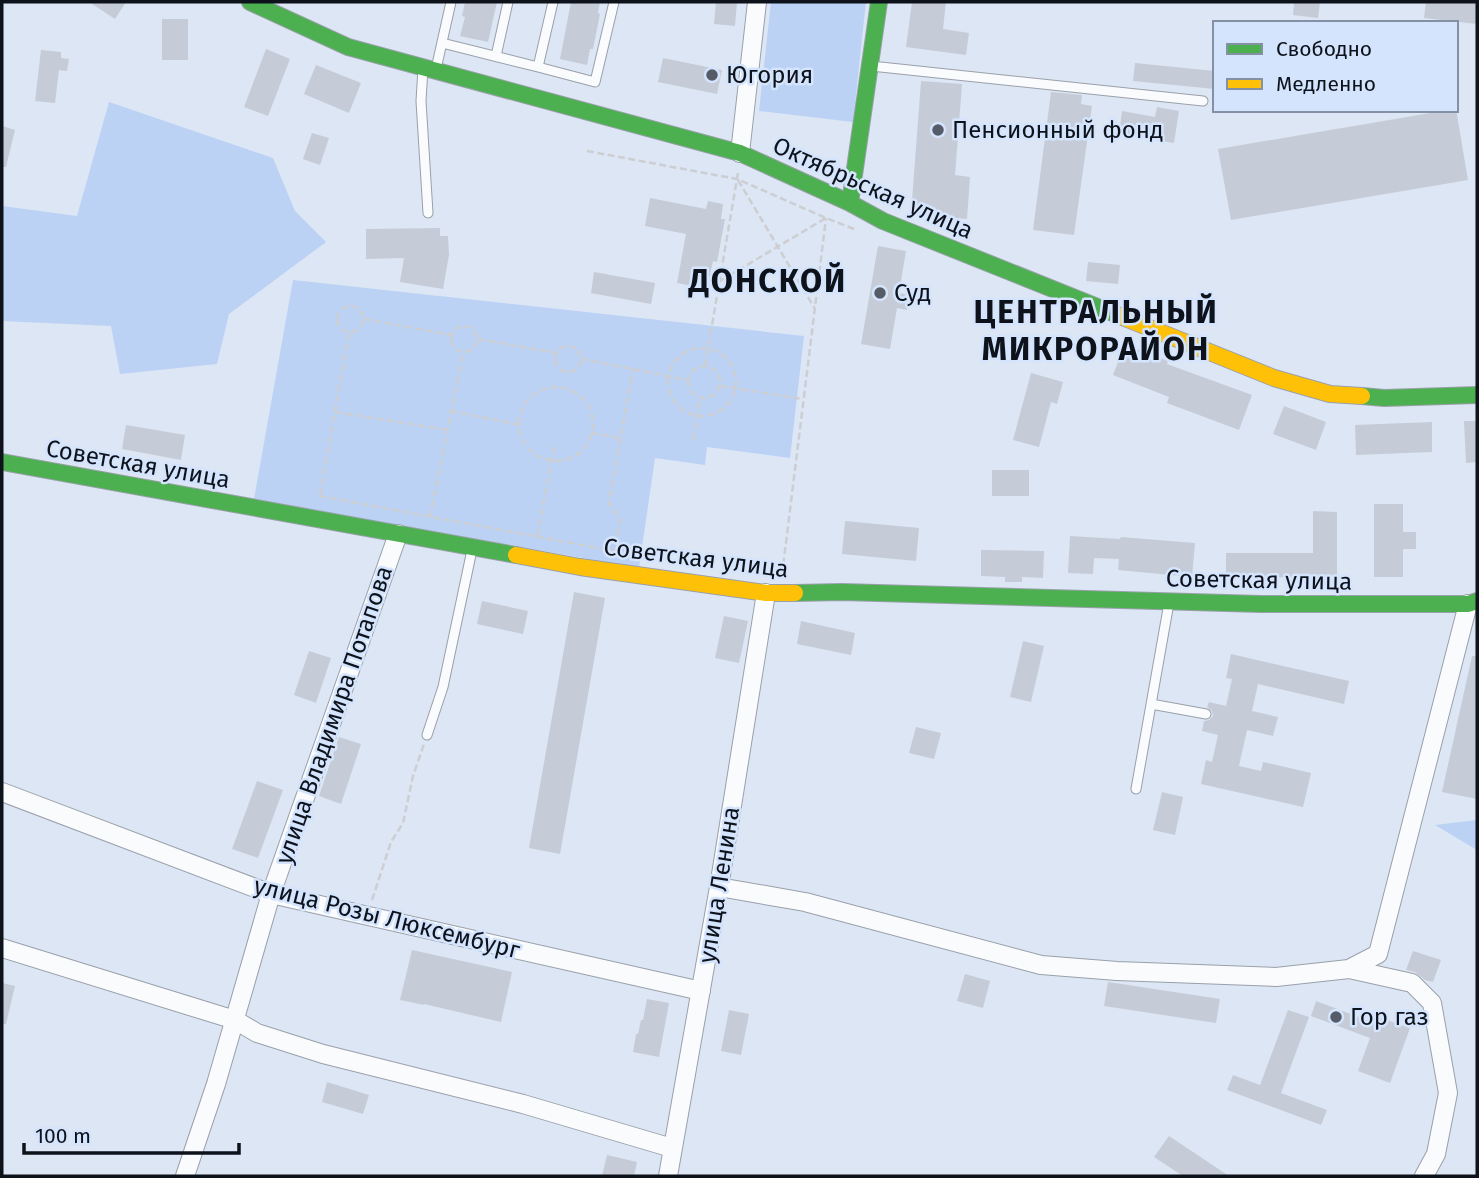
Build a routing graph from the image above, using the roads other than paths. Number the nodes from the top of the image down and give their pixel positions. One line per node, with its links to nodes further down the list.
1 (250, 2): 12 (main road, Октябрьская улица)
2 (451, 2): 8 (lane)
3 (508, 2): 9 (lane)
4 (553, 2): 11 (lane)
5 (614, 2): 11 (lane)
6 (757, 2): 14 (street)
7 (879, 2): 10 (main road)
8 (442, 43): 9 (lane); 12 (lane)
9 (496, 56): 11 (lane)
10 (870, 66): 13 (lane); 15 (main road)
11 (538, 67)
12 (429, 69): 14 (main road, Октябрьская улица); 16 (lane)
13 (1203, 101)
14 (740, 153): 15 (main road, Октябрьская улица)
15 (850, 203): 17 (main road, Октябрьская улица)
16 (428, 213)
17 (1477, 394)
18 (2, 462): 19 (main road, Советская улица)
19 (398, 534): 20 (main road, Советская улица); 30 (street, улица Владимира Потапова)
20 (473, 548): 21 (main road, Советская улица); 26 (lane)
21 (773, 593): 22 (main road, Советская улица); 29 (street, улица Ленина)
22 (1170, 601): 23 (main road, Советская улица); 24 (lane)
23 (1473, 602): 32 (street)
24 (1151, 704): 25 (lane); 27 (lane)
25 (1206, 714)
26 (427, 735)
27 (1136, 789)
28 (2, 792): 30 (street, улица Розы Люксембург)
29 (719, 887): 32 (street); 33 (street, улица Ленина)
30 (271, 894): 33 (street, улица Розы Люксембург); 34 (street, улица Владимира Потапова)
31 (2, 948): 34 (street)
32 (1349, 969): 38 (street)
33 (701, 991): 35 (street, улица Ленина)
34 (234, 1020): 35 (street); 36 (street, улица Владимира Потапова)
35 (672, 1148): 37 (street, улица Ленина)
36 (185, 1176)
37 (668, 1176)
38 (1423, 1176)

